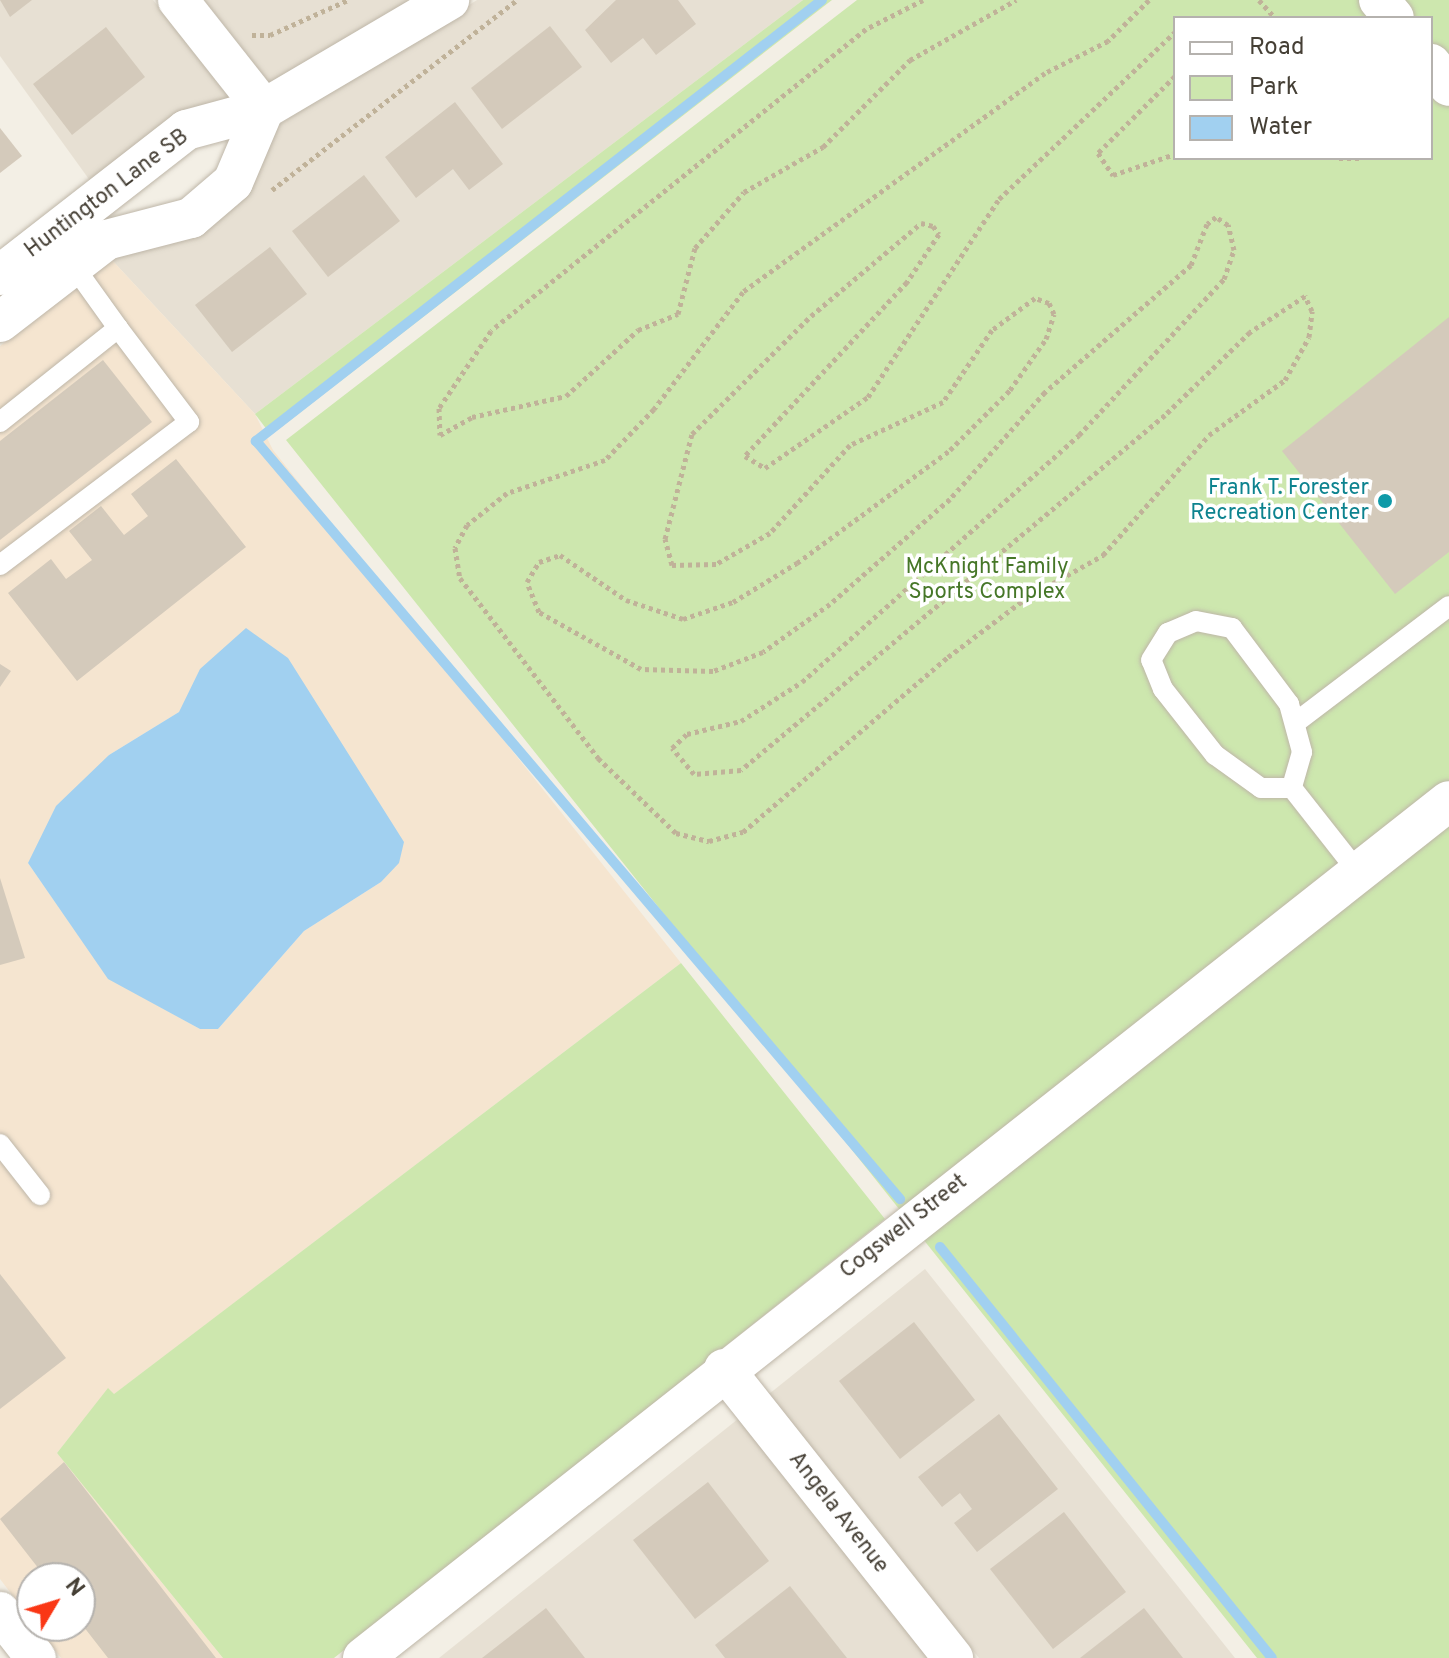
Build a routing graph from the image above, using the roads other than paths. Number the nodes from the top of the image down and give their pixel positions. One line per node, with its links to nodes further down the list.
1 (178, 0): 7 (street)
2 (449, 0): 7 (street, Huntington Lane SB)
3 (1379, 0): 4 (street)
4 (1392, 16)
5 (1433, 66): 6 (street)
6 (1449, 86)
7 (264, 109): 8 (street, Huntington Lane SB); 8 (street)
8 (62, 250): 9 (street); 10 (lane)
9 (5, 297)
10 (118, 328): 11 (lane); 12 (lane)
11 (0, 422)
12 (0, 565)
13 (1449, 606): 14 (lane)
14 (1295, 723): 15 (lane); 15 (lane)
15 (1292, 788): 17 (lane)
16 (1449, 801): 17 (street, Cogswell Street)
17 (1358, 872): 20 (street, Cogswell Street)
18 (0, 1144): 19 (lane)
19 (40, 1195)
20 (724, 1369): 23 (street, Cogswell Street); 24 (street, Angela Avenue)
21 (0, 1612): 22 (street)
22 (36, 1658)
23 (363, 1658)
24 (953, 1658)

